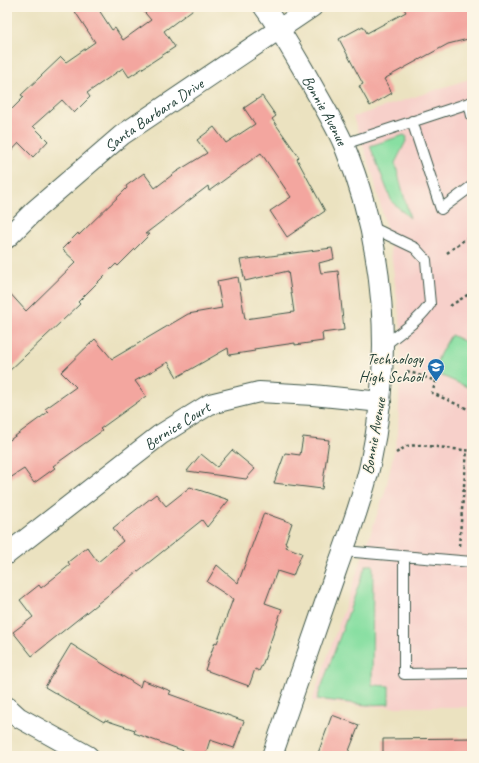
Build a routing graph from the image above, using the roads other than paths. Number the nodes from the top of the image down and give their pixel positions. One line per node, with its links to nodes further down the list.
1 (264, 7): 3 (street, Bonnie Avenue)
2 (312, 7): 3 (street, Santa Barbara Drive)
3 (280, 28): 7 (street, Bonnie Avenue); 10 (street, Santa Barbara Drive)
4 (470, 102): 5 (lane); 6 (lane)
5 (472, 116)
6 (412, 121): 7 (lane); 8 (lane)
7 (344, 144): 9 (street, Bonnie Avenue)
8 (472, 186)
9 (368, 225): 11 (street, Bonnie Avenue); 11 (lane)
10 (7, 238)
11 (384, 346): 12 (street, Bonnie Avenue)
12 (381, 402): 13 (street, Bonnie Avenue); 14 (street, Bernice Court)
13 (343, 551): 15 (lane); 20 (street, Bonnie Avenue)
14 (7, 554)
15 (404, 557): 16 (lane); 17 (lane)
16 (472, 562)
17 (472, 673)
18 (7, 707): 19 (street)
19 (88, 756)
20 (272, 756)

